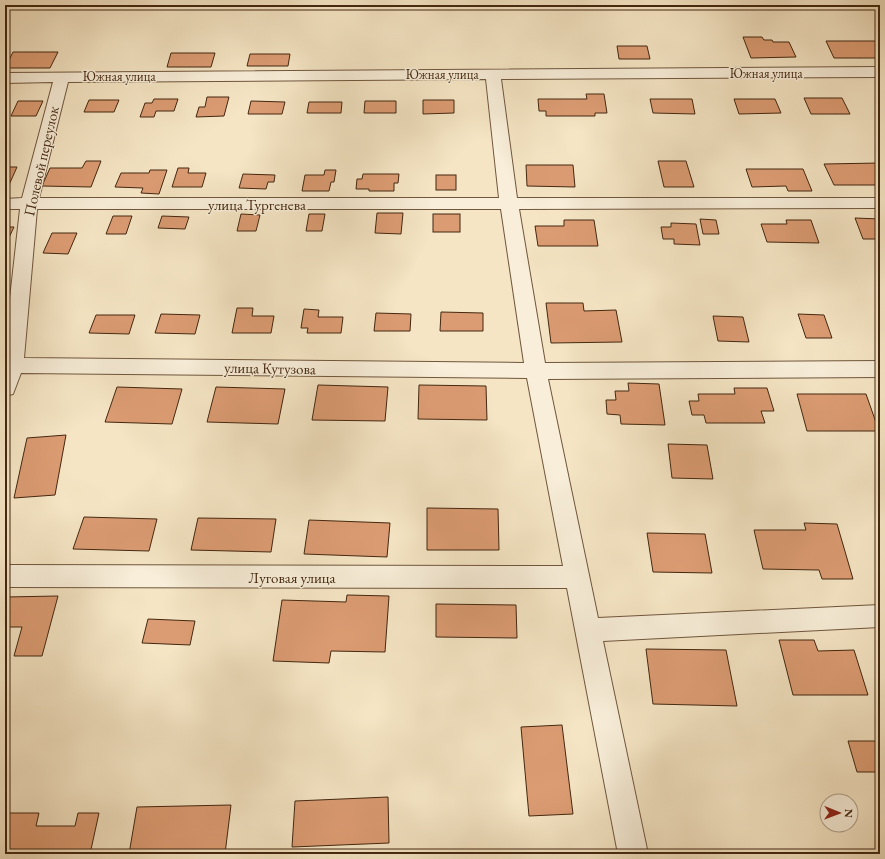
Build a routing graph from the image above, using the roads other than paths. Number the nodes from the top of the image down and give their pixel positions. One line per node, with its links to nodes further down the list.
1 (880, 72): 2 (street, Южная улица)
2 (493, 74): 3 (street, Южная улица); 8 (street)
3 (62, 77): 4 (street, Южная улица); 7 (street, Полевой переулок)
4 (5, 78)
5 (880, 203): 8 (street, улица Тургенева)
6 (5, 204): 7 (street, улица Тургенева)
7 (29, 204): 8 (street, улица Тургенева); 9 (street, Полевой переулок)
8 (509, 205): 11 (street)
9 (9, 365): 11 (street, улица Кутузова); 12 (street, Полевой переулок)
10 (880, 368): 11 (street, улица Кутузова)
11 (536, 371): 14 (street)
12 (5, 388)
13 (5, 576): 14 (street, Луговая улица)
14 (578, 577): 16 (street)
15 (880, 616): 16 (street)
16 (589, 630): 17 (street)
17 (628, 853)

